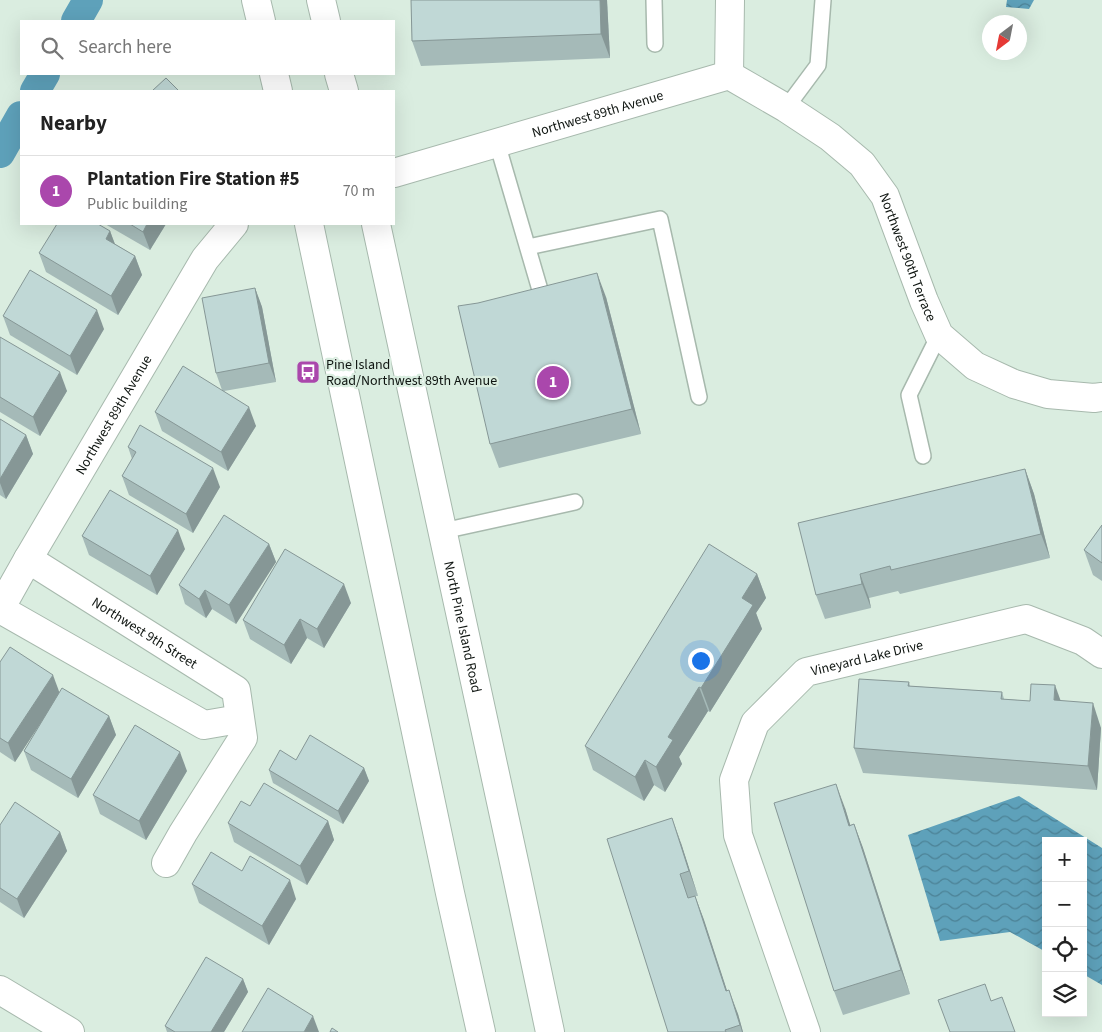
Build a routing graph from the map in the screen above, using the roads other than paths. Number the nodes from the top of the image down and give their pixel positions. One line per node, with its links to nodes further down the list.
1 (256, 0): 6 (street)
2 (321, 0): 7 (street)
3 (654, 0): 8 (lane)
4 (730, 0): 11 (street)
5 (823, 0): 14 (lane)
6 (261, 20)
7 (326, 20)
8 (655, 44)
9 (274, 75): 12 (street)
10 (340, 75): 13 (street)
11 (729, 75): 14 (street, Northwest 90th Terrace); 15 (street, Northwest 89th Avenue)
12 (278, 90)
13 (344, 90)
14 (786, 108): 22 (street, Northwest 90th Terrace)
15 (497, 143): 16 (street, Northwest 89th Avenue); 20 (lane)
16 (395, 173)
17 (233, 225): 28 (street, Northwest 89th Avenue)
18 (309, 225): 35 (street)
19 (376, 225): 27 (street, North Pine Island Road)
20 (528, 247): 21 (lane); 23 (lane)
21 (546, 310)
22 (939, 335): 24 (street, Northwest 90th Terrace); 25 (lane)
23 (699, 397)
24 (1102, 397)
25 (923, 456)
26 (575, 502): 27 (lane)
27 (442, 531): 36 (street, North Pine Island Road)
28 (28, 558): 29 (street, Northwest 89th Avenue); 31 (street, Northwest 9th Street)
29 (0, 609): 31 (street)
30 (1102, 654): 37 (street, Vineyard Lake Drive)
31 (239, 719): 32 (street, Northwest 9th Street)
32 (166, 863)
33 (0, 990): 34 (street)
34 (70, 1032)
35 (481, 1032)
36 (550, 1032)
37 (806, 1032)

